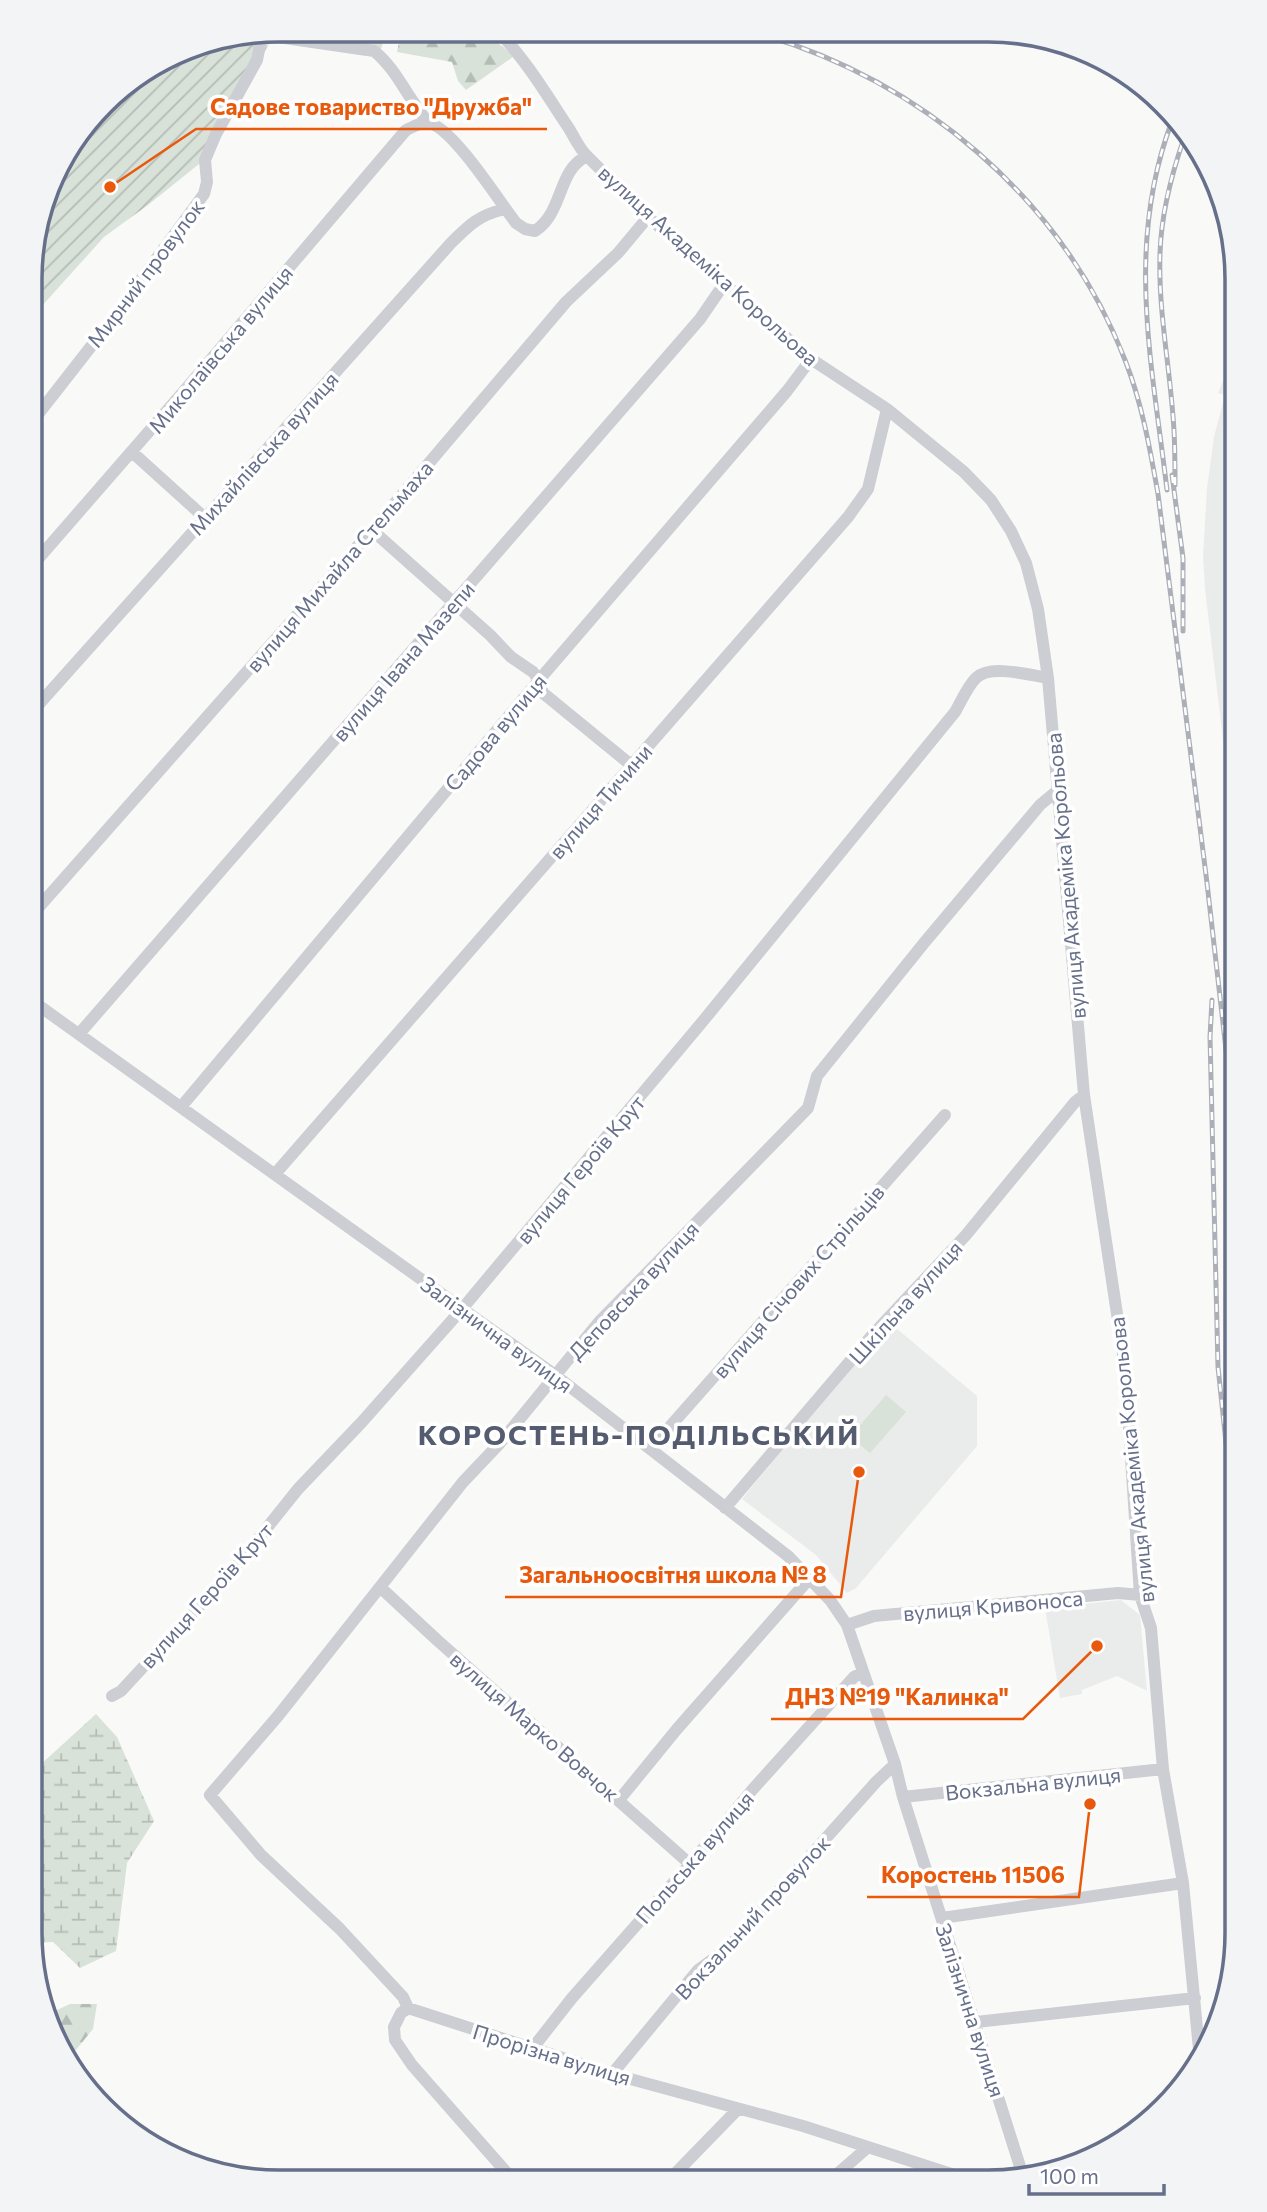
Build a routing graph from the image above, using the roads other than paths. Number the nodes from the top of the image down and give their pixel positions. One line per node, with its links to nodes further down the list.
1 (313, 42): 4 (street, вулиця Академіка Корольова)
2 (508, 42): 5 (street)
3 (258, 43): 10 (street, Мирний провулок)
4 (430, 124): 6 (street, вулиця Академіка Корольова); 12 (street, Миколаївська вулиця)
5 (587, 156): 6 (street, вулиця Академіка Корольова); 7 (street, вулиця Академіка Корольова)
6 (505, 209): 13 (street, Михайлівська вулиця)
7 (648, 217): 8 (street, вулиця Академіка Корольова); 14 (street, вулиця Михайла Стельмаха)
8 (724, 284): 9 (street, вулиця Академіка Корольова); 16 (street, вулиця Івана Мазепи)
9 (811, 359): 11 (street, вулиця Академіка Корольова); 18 (street, Садова вулиця)
10 (42, 409)
11 (887, 409): 17 (street, вулиця Академіка Корольова); 20 (street, вулиця Тичини)
12 (132, 452): 13 (street); 15 (street, Миколаївська вулиця)
13 (205, 518): 19 (street, Михайлівська вулиця)
14 (372, 530): 16 (street); 22 (street, вулиця Михайла Стельмаха)
15 (42, 556)
16 (454, 603): 18 (street); 24 (street, вулиця Івана Мазепи)
17 (1048, 678): 21 (street, вулиця Академіка Корольова); 29 (street, вулиця Героїв Крут)
18 (539, 680): 20 (street); 26 (street, Садова вулиця)
19 (42, 701)
20 (631, 765): 28 (street, вулиця Тичини)
21 (1058, 790): 25 (street, вулиця Академіка Корольова); 30 (street, Деповська вулиця)
22 (42, 904)
23 (42, 1008): 24 (street, Залізнична вулиця)
24 (79, 1034): 26 (street, Залізнична вулиця)
25 (1084, 1095): 32 (street, Шкільна вулиця); 35 (street, вулиця Академіка Корольова)
26 (181, 1107): 28 (street, Залізнична вулиця)
27 (946, 1115): 31 (street, вулиця Січових Стрільців)
28 (275, 1174): 29 (street, Залізнична вулиця)
29 (462, 1309): 30 (street, Залізнична вулиця); 38 (street, вулиця Героїв Крут)
30 (555, 1375): 31 (street, Залізнична вулиця); 34 (street, Деповська вулиця)
31 (651, 1448): 32 (street, Залізнична вулиця)
32 (725, 1508): 33 (street, Залізнична вулиця)
33 (809, 1578): 36 (street, Залізнична вулиця); 42 (street)
34 (381, 1588): 42 (street, вулиця Марко Вовчок); 47 (street, Деповська вулиця)
35 (1140, 1595): 36 (street, вулиця Кривоноса); 40 (street, вулиця Академіка Корольова)
36 (847, 1626): 37 (street, Залізнична вулиця)
37 (863, 1672): 39 (street, Залізнична вулиця); 43 (street, Польська вулиця)
38 (112, 1696)
39 (895, 1764): 41 (street, Залізнична вулиця); 51 (street, Вокзальний провулок)
40 (1163, 1769): 41 (street, Вокзальна вулиця); 44 (street, вулиця Академіка Корольова)
41 (903, 1797): 45 (street, Залізнична вулиця)
42 (619, 1800): 43 (street, вулиця Марко Вовчок)
43 (691, 1864): 50 (street, Польська вулиця)
44 (1183, 1883): 45 (street); 46 (street, вулиця Академіка Корольова)
45 (942, 1918): 48 (street, Залізнична вулиця)
46 (1195, 1998): 48 (street); 49 (street, вулиця Академіка Корольова)
47 (408, 2008): 50 (street, Прорізна вулиця); 55 (street)
48 (976, 2022): 54 (street, Залізнична вулиця)
49 (1199, 2041)
50 (532, 2049): 51 (street, Прорізна вулиця)
51 (612, 2074): 52 (street, Прорізна вулиця)
52 (737, 2110): 53 (street, Прорізна вулиця); 56 (street)
53 (867, 2148): 57 (street); 58 (street, Прорізна вулиця)
54 (1020, 2168)
55 (504, 2170)
56 (679, 2170)
57 (842, 2170)
58 (937, 2170)

